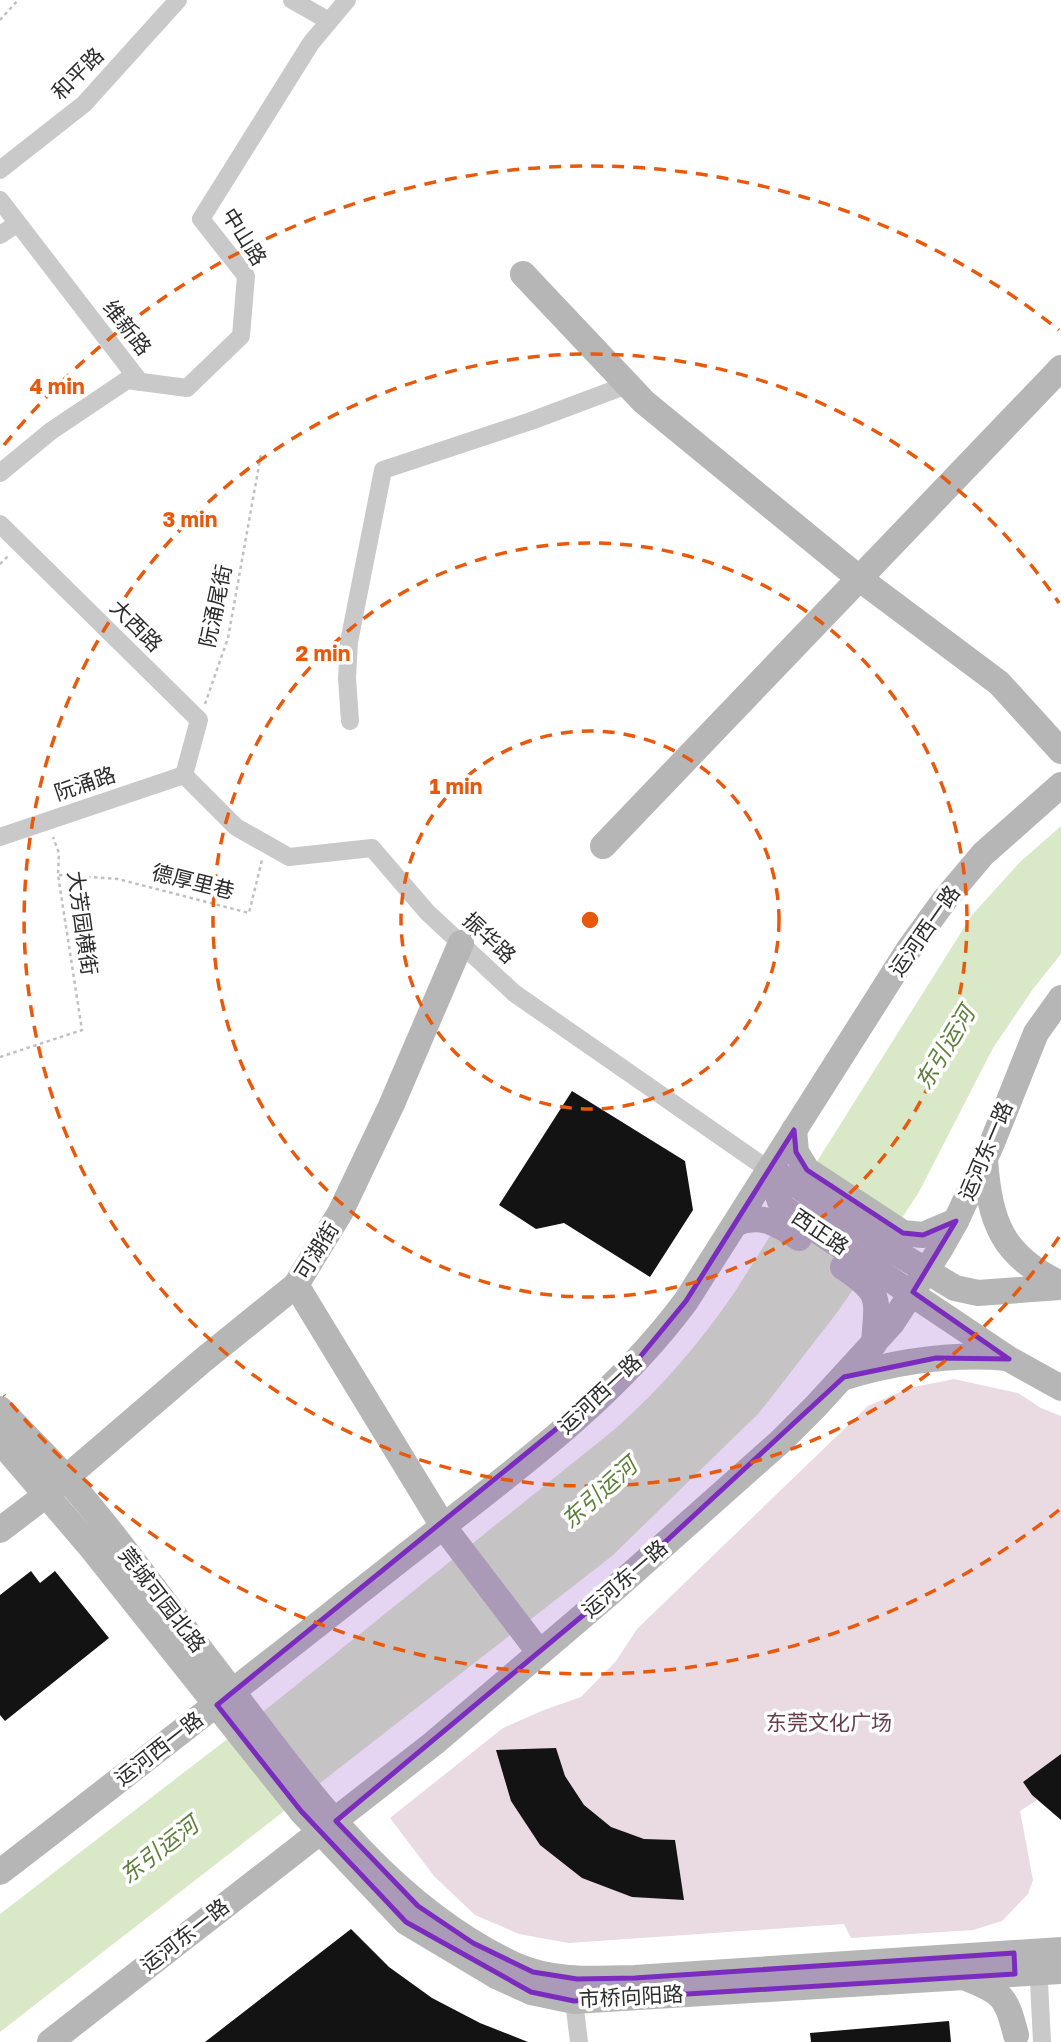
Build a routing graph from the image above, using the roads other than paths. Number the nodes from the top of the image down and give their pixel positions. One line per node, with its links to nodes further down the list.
1 (178, 0): 6 (street, 和平路)
2 (292, 0): 5 (street)
3 (310, 0): 5 (street)
4 (347, 0): 5 (street, 中山路)
5 (328, 21): 12 (street, 中山路)
6 (0, 170)
7 (0, 200): 8 (street, 维新路)
8 (17, 224): 9 (street); 12 (street, 维新路)
9 (0, 234)
10 (523, 274): 13 (street)
11 (1061, 368): 16 (street)
12 (140, 382): 14 (street, 维新路)
13 (628, 384): 16 (street); 17 (street)
14 (0, 473)
15 (0, 524): 19 (street, 大西路)
16 (860, 579): 18 (street); 22 (street)
17 (350, 721)
18 (1061, 751)
19 (184, 775): 21 (street, 阮涌路); 23 (street, 振华路)
20 (1061, 785): 25 (street, 运河西一路)
21 (0, 837)
22 (603, 846)
23 (461, 943): 27 (street, 振华路); 34 (street, 可湖街)
24 (1061, 998): 26 (street, 运河东一路)
25 (794, 1130): 27 (street, 运河西一路); 28 (street)
26 (985, 1159): 30 (street, 运河东一路); 35 (street)
27 (769, 1170): 28 (street, 西正路); 29 (street, 西正路); 31 (street, 运河西一路)
28 (802, 1177): 32 (street, 西正路)
29 (777, 1214): 31 (street); 32 (street, 西正路)
30 (956, 1221): 32 (street); 33 (street, 运河东一路)
31 (736, 1223): 44 (street, 运河西一路)
32 (886, 1260): 33 (street, 西正路); 36 (street)
33 (920, 1281): 35 (street, 西正路); 36 (street, 运河东一路); 37 (street, 西正路)
34 (296, 1285): 42 (street, 可湖街); 44 (street)
35 (1061, 1286)
36 (874, 1344): 38 (street, 运河东一路)
37 (1009, 1359): 38 (street); 39 (street, 西正路)
38 (844, 1377): 45 (street, 运河东一路)
39 (1061, 1388)
40 (0, 1409): 42 (street, 莞城可园北路)
41 (0, 1441): 42 (street, 莞城可园北路)
42 (56, 1487): 43 (street, 可湖街); 46 (street, 莞城可园北路)
43 (0, 1531)
44 (449, 1535): 45 (street); 46 (street, 运河西一路)
45 (531, 1642): 48 (street, 运河东一路)
46 (225, 1698): 47 (street, 莞城可园北路); 49 (street, 运河西一路)
47 (309, 1805): 48 (street, 市桥向阳路)
48 (329, 1827): 52 (street, 市桥向阳路); 54 (street, 运河东一路)
49 (0, 1872)
50 (1038, 1962): 51 (street, 市桥向阳路); 53 (street); 53 (street)
51 (978, 1969): 52 (street, 市桥向阳路); 53 (street)
52 (575, 1990): 55 (street)
53 (1025, 2040)
54 (50, 2042)
55 (579, 2042)

